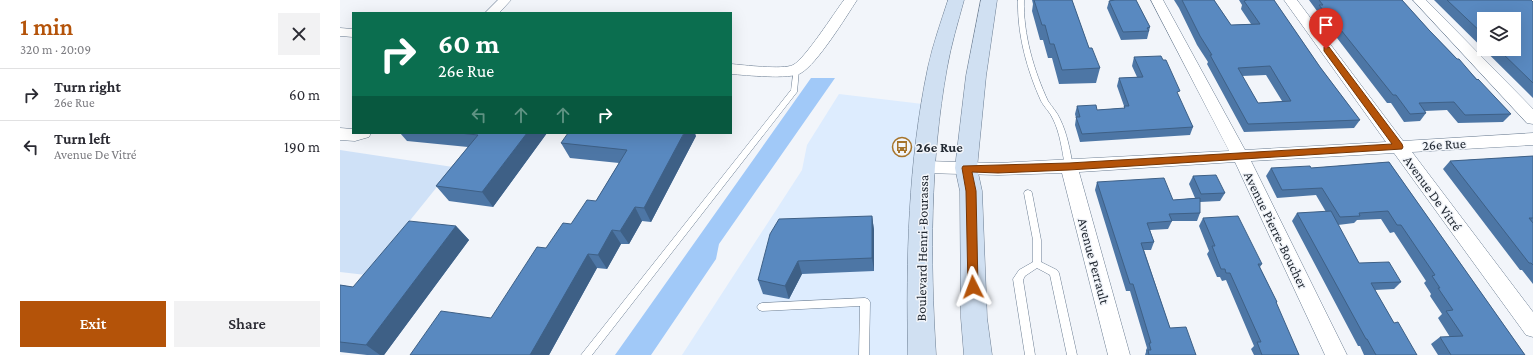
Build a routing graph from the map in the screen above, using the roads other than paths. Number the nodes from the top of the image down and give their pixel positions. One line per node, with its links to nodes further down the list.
1 (505, 0): 9 (street)
2 (851, 0): 13 (street)
3 (956, 0): 21 (main road, Boulevard Henri-Bourassa)
4 (989, 0): 22 (main road)
5 (1021, 0): 20 (lane)
6 (1157, 0): 19 (street, Avenue Pierre-Boucher)
7 (1290, 0): 18 (street, Avenue De Vitré)
8 (1420, 0): 14 (street)
9 (493, 12)
10 (340, 32): 11 (street)
11 (352, 33)
12 (732, 69): 13 (street)
13 (796, 70): 27 (lane)
14 (1533, 118)
15 (340, 134): 16 (street)
16 (359, 134)
17 (1533, 139): 18 (street, 26e Rue)
18 (1399, 147): 19 (street, 26e Rue); 26 (street, Avenue De Vitré)
19 (1240, 156): 20 (street, 26e Rue); 34 (street, Avenue Pierre-Boucher)
20 (1069, 166): 22 (street, 26e Rue); 33 (street, Avenue Perrault)
21 (924, 167): 22 (street, 26e Rue); 29 (main road, Boulevard Henri-Bourassa)
22 (966, 168): 30 (main road)
23 (1028, 193): 24 (lane)
24 (1037, 264): 31 (lane); 32 (lane)
25 (762, 307): 28 (lane)
26 (1533, 328)
27 (586, 355)
28 (864, 355)
29 (922, 355)
30 (978, 355)
31 (1030, 355)
32 (1072, 355)
33 (1118, 355)
34 (1336, 355)

